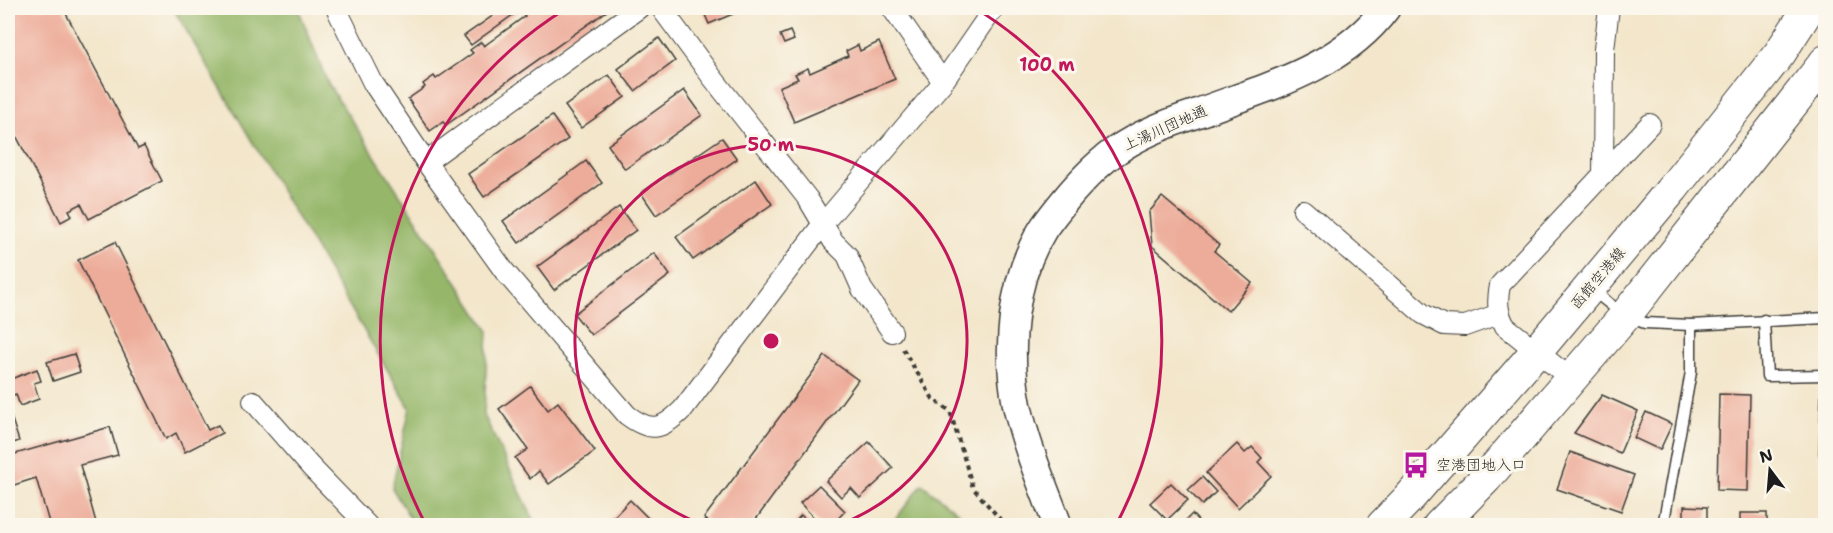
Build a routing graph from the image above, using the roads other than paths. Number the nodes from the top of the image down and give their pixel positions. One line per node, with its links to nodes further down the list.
1 (336, 8): 13 (street)
2 (639, 8): 13 (street)
3 (661, 8): 16 (street)
4 (892, 8): 11 (street)
5 (994, 8): 11 (street)
6 (1386, 8): 29 (street, 上湯川団地通)
7 (1609, 8): 14 (street)
8 (1805, 14): 9 (main road, 函館空港線); 17 (main road, 函館空港線)
9 (1826, 46)
10 (1826, 61): 19 (main road)
11 (943, 82): 16 (street)
12 (1650, 124): 14 (street)
13 (426, 162): 16 (street)
14 (1603, 175): 18 (street)
15 (1303, 210): 18 (street)
16 (822, 225): 23 (street)
17 (1590, 289): 19 (lane); 24 (main road, 函館空港線)
18 (1499, 314): 24 (street)
19 (1625, 316): 22 (lane); 26 (main road)
20 (1826, 318): 21 (lane)
21 (1764, 320): 22 (lane); 25 (lane)
22 (1691, 325): 32 (lane)
23 (892, 332)
24 (1536, 352): 26 (street); 30 (main road, 函館空港線)
25 (1826, 375)
26 (1570, 378): 31 (main road)
27 (254, 401): 28 (street)
28 (368, 525)
29 (1058, 525)
30 (1382, 525)
31 (1439, 525)
32 (1663, 525)

